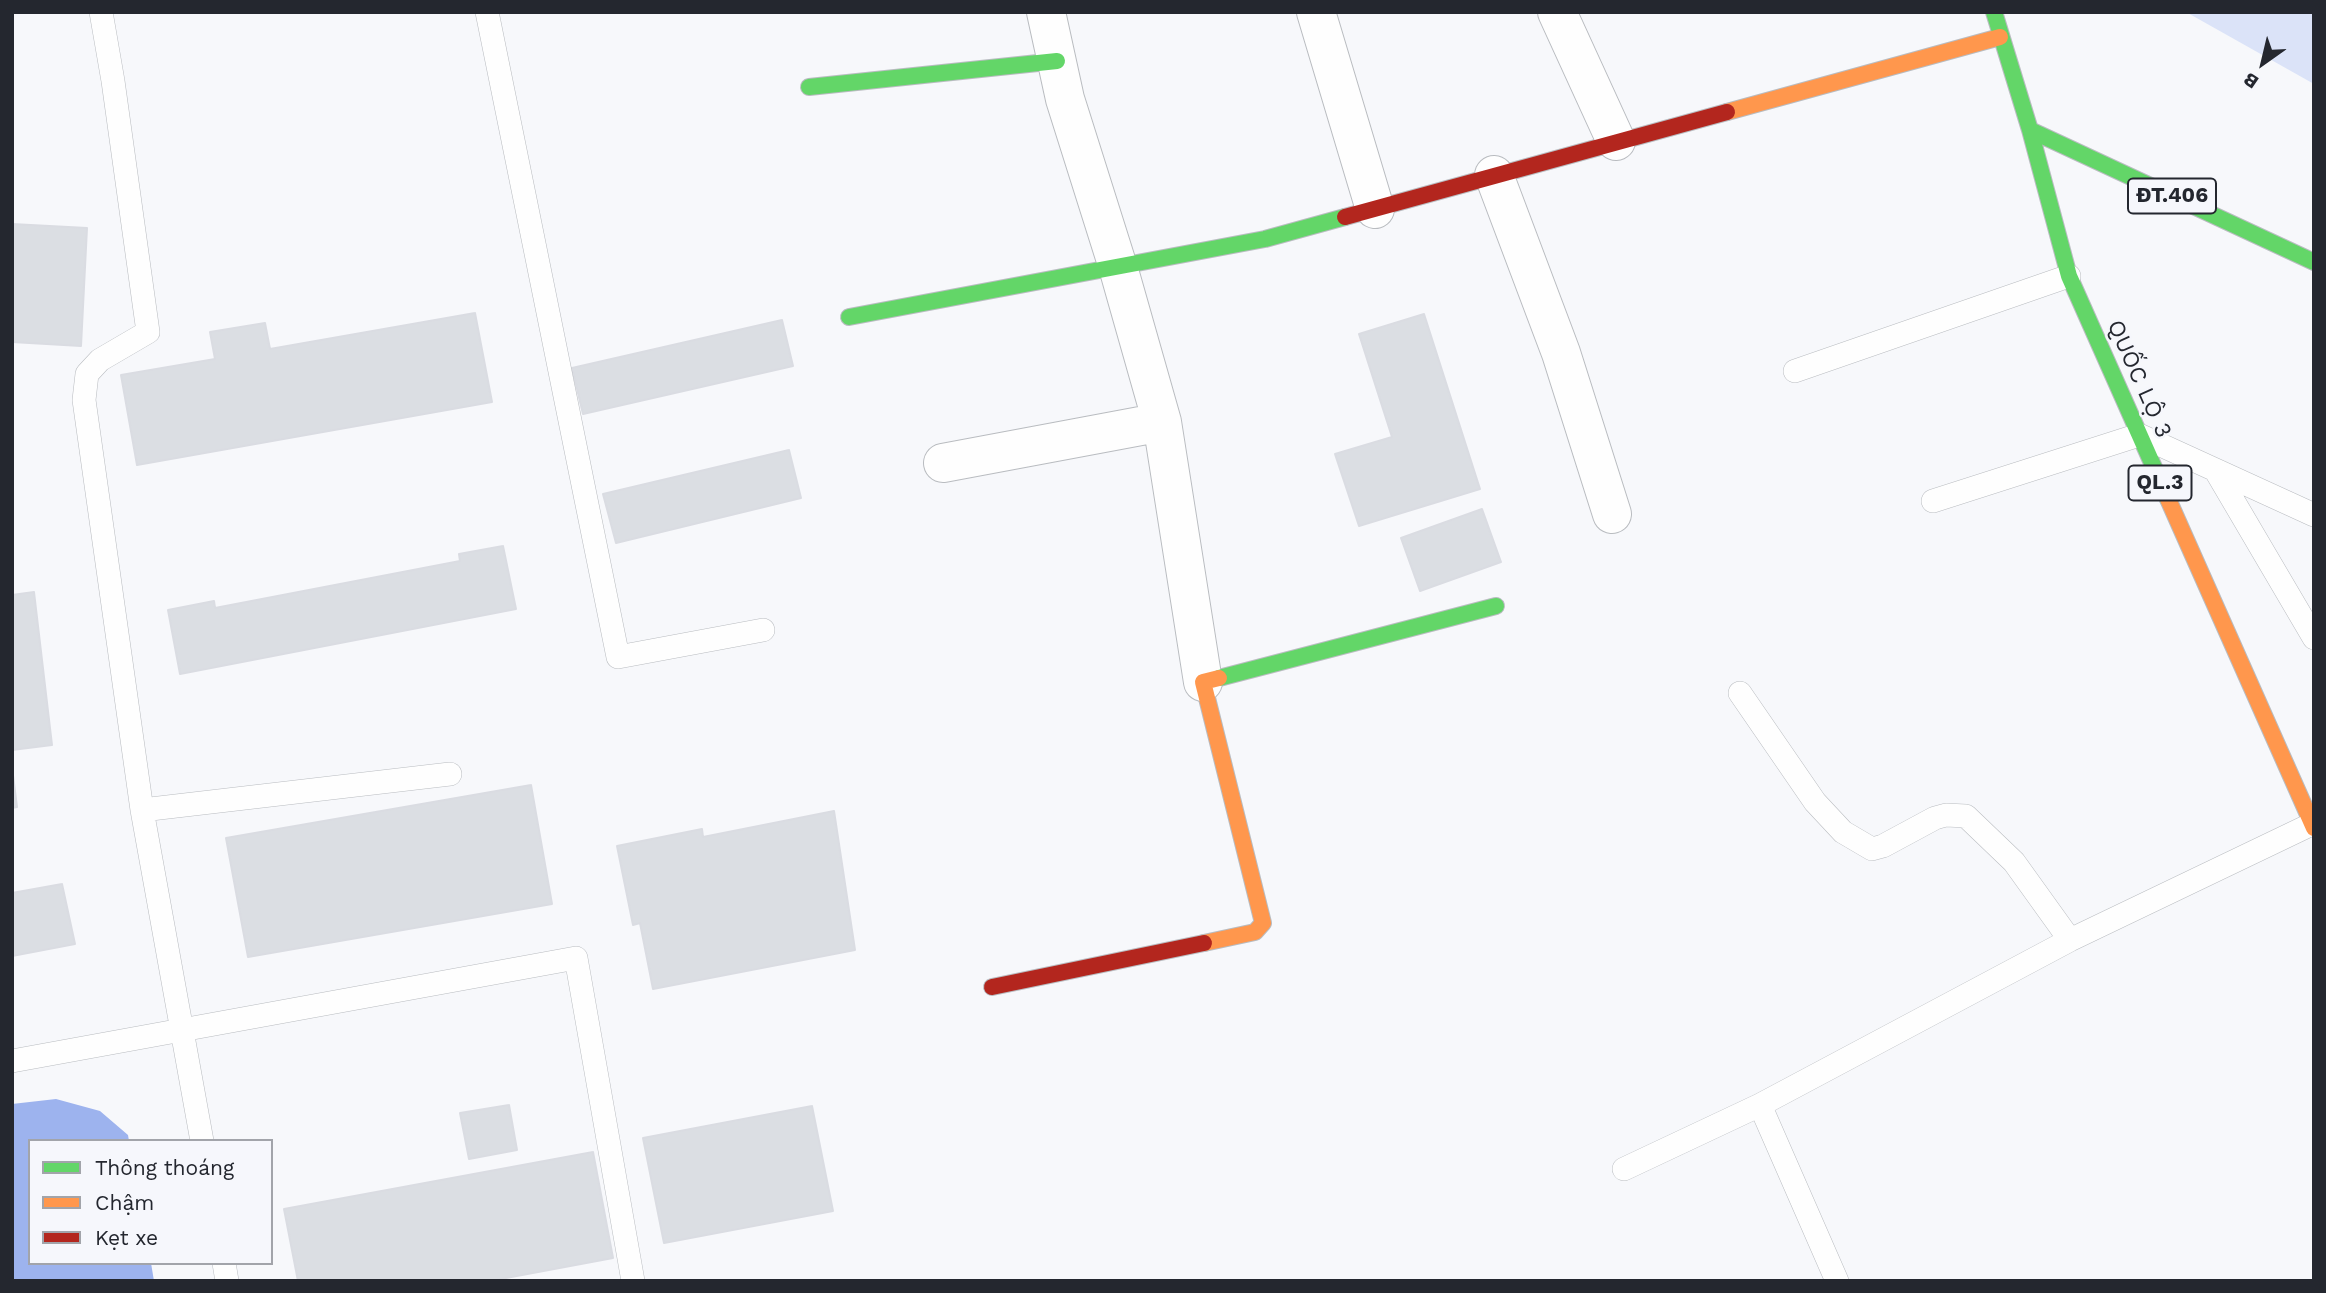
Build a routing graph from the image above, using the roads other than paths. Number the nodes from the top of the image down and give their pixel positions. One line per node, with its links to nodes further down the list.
1 (101, 12): 32 (lane)
2 (487, 12): 27 (lane)
3 (1046, 12): 8 (street)
4 (1316, 12): 13 (street)
5 (1556, 12): 11 (street)
6 (1994, 12): 7 (main road, QUỐC LỘ 3 / QL.3)
7 (2000, 37): 10 (main road, QUỐC LỘ 3 / QL.3); 11 (main road)
8 (1057, 61): 9 (main road); 15 (street)
9 (809, 87)
10 (2030, 130): 14 (main road, ĐT.406); 16 (main road, QUỐC LỘ 3 / QL.3)
11 (1616, 141): 12 (main road)
12 (1494, 175): 13 (main road); 24 (street)
13 (1375, 209): 15 (main road)
14 (2314, 262)
15 (1118, 267): 17 (main road); 19 (street)
16 (2069, 276): 18 (lane); 20 (main road, QUỐC LỘ 3 / QL.3)
17 (849, 317)
18 (1795, 370)
19 (1162, 422): 21 (street); 29 (street)
20 (2138, 435): 22 (lane); 23 (lane); 33 (main road, QUỐC LỘ 3 / QL.3)
21 (943, 463)
22 (2217, 473): 25 (lane); 28 (lane)
23 (1933, 501)
24 (1612, 514)
25 (2314, 515)
26 (1496, 606): 29 (main road)
27 (763, 630)
28 (2314, 638)
29 (1203, 682): 35 (main road)
30 (1740, 693): 34 (lane)
31 (450, 774): 32 (lane)
32 (142, 810): 36 (lane)
33 (2313, 826): 34 (lane)
34 (2070, 940): 38 (lane)
35 (992, 987)
36 (182, 1028): 37 (lane); 39 (lane); 41 (lane)
37 (12, 1061)
38 (1759, 1105): 40 (lane); 42 (lane)
39 (202, 1139)
40 (1624, 1169)
41 (633, 1281)
42 (1837, 1281)

